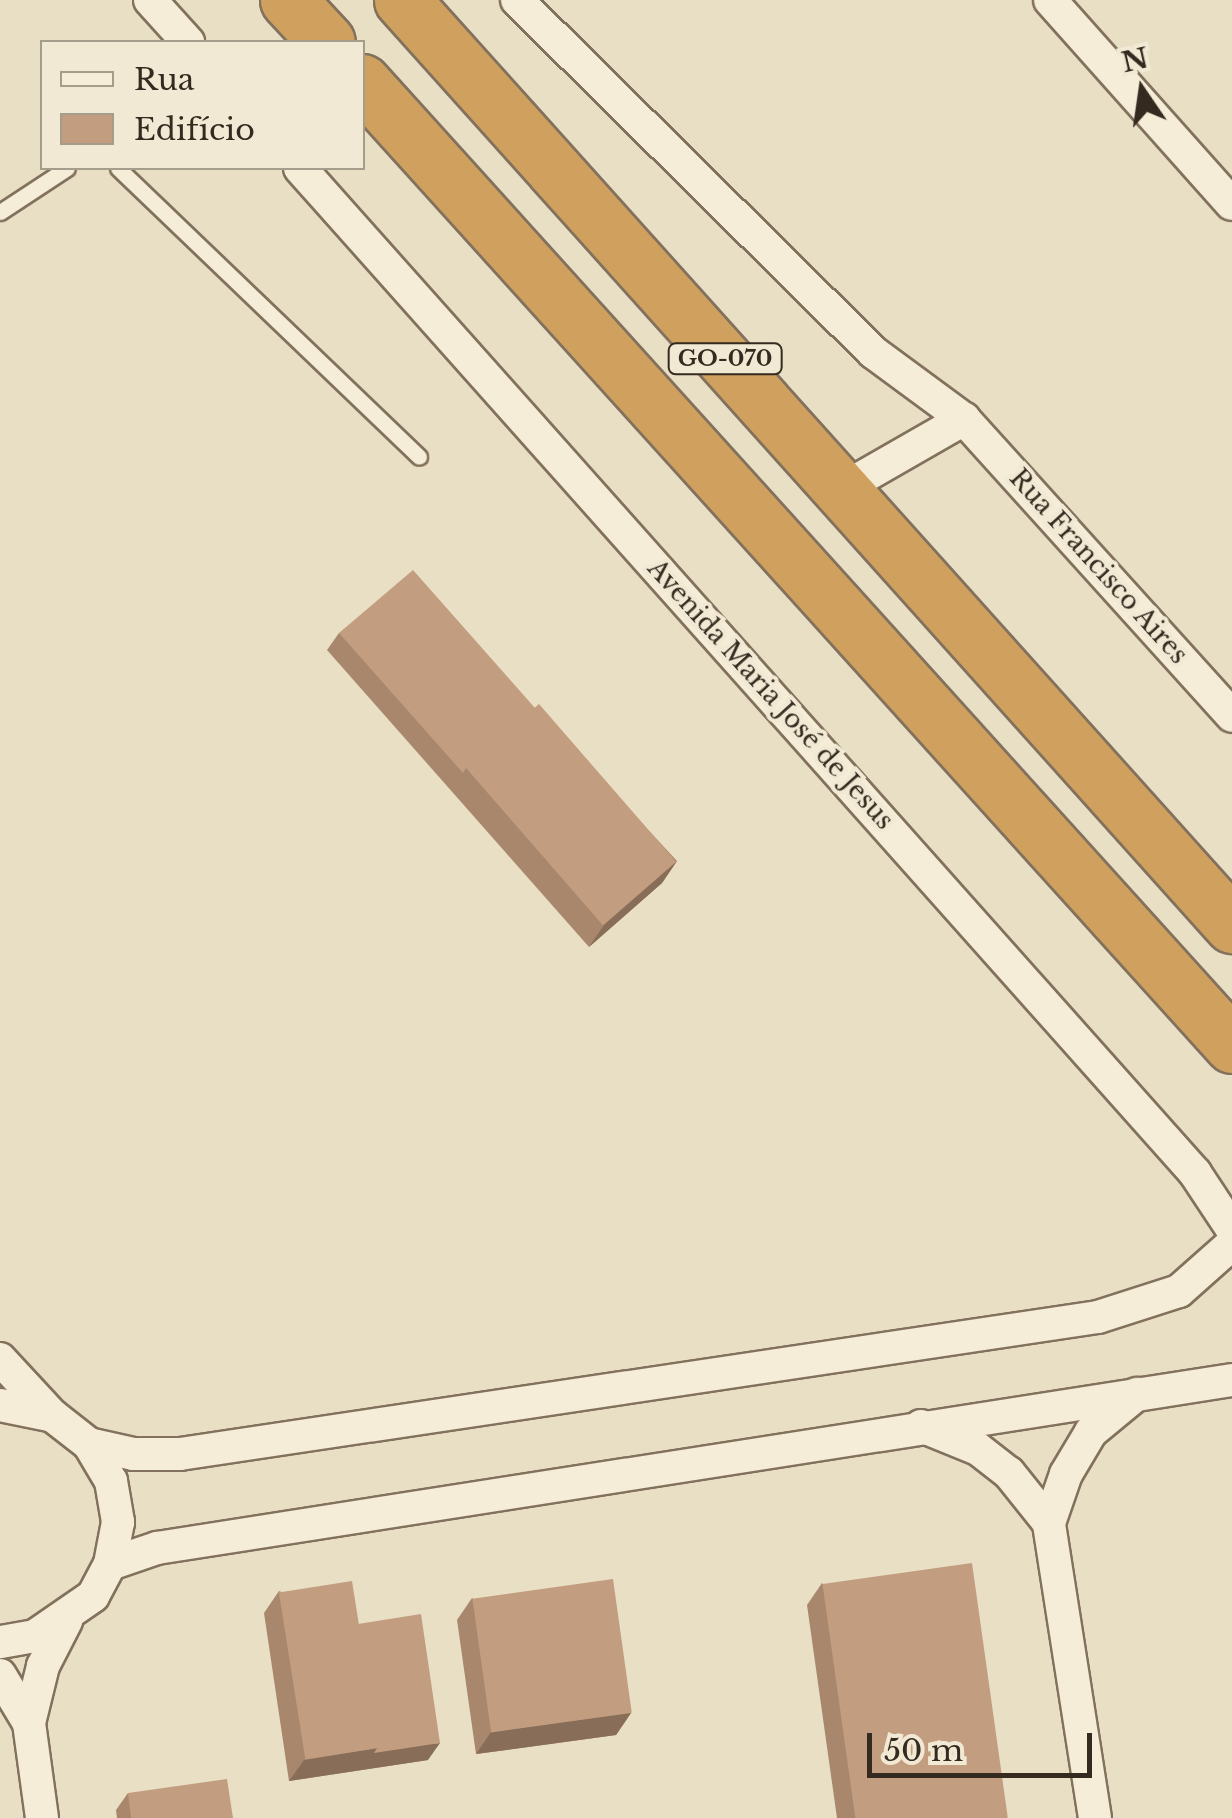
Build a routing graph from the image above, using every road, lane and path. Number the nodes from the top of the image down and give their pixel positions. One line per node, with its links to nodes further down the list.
1 (150, 0): 6 (street)
2 (288, 0): 7 (highway)
3 (402, 0): 16 (highway, GO-070)
4 (517, 0): 14 (street, Rua Francisco Aires)
5 (1050, 0): 12 (street)
6 (186, 40)
7 (324, 40)
8 (365, 85): 19 (highway, GO-070)
9 (65, 170): 13 (lane)
10 (120, 170): 15 (lane)
11 (302, 170): 20 (street, Avenida Maria José de Jesus)
12 (1232, 204)
13 (0, 212)
14 (964, 418): 16 (street); 17 (street, Rua Francisco Aires)
15 (418, 457)
16 (842, 489): 18 (highway, GO-070)
17 (1232, 716)
18 (1232, 925)
19 (1232, 1044)
20 (1232, 1228)
21 (1232, 1244): 28 (street)
22 (0, 1359): 26 (street)
23 (1232, 1380): 24 (street)
24 (1136, 1394): 27 (street); 29 (street)
25 (0, 1405): 26 (street)
26 (53, 1416): 28 (street)
27 (921, 1426): 29 (street); 30 (street)
28 (89, 1444): 30 (street)
29 (1049, 1524): 36 (street)
30 (110, 1564): 31 (street)
31 (66, 1621): 32 (street); 34 (street)
32 (0, 1642)
33 (0, 1674): 34 (street)
34 (29, 1723): 35 (street)
35 (42, 1818)
36 (1095, 1818)

